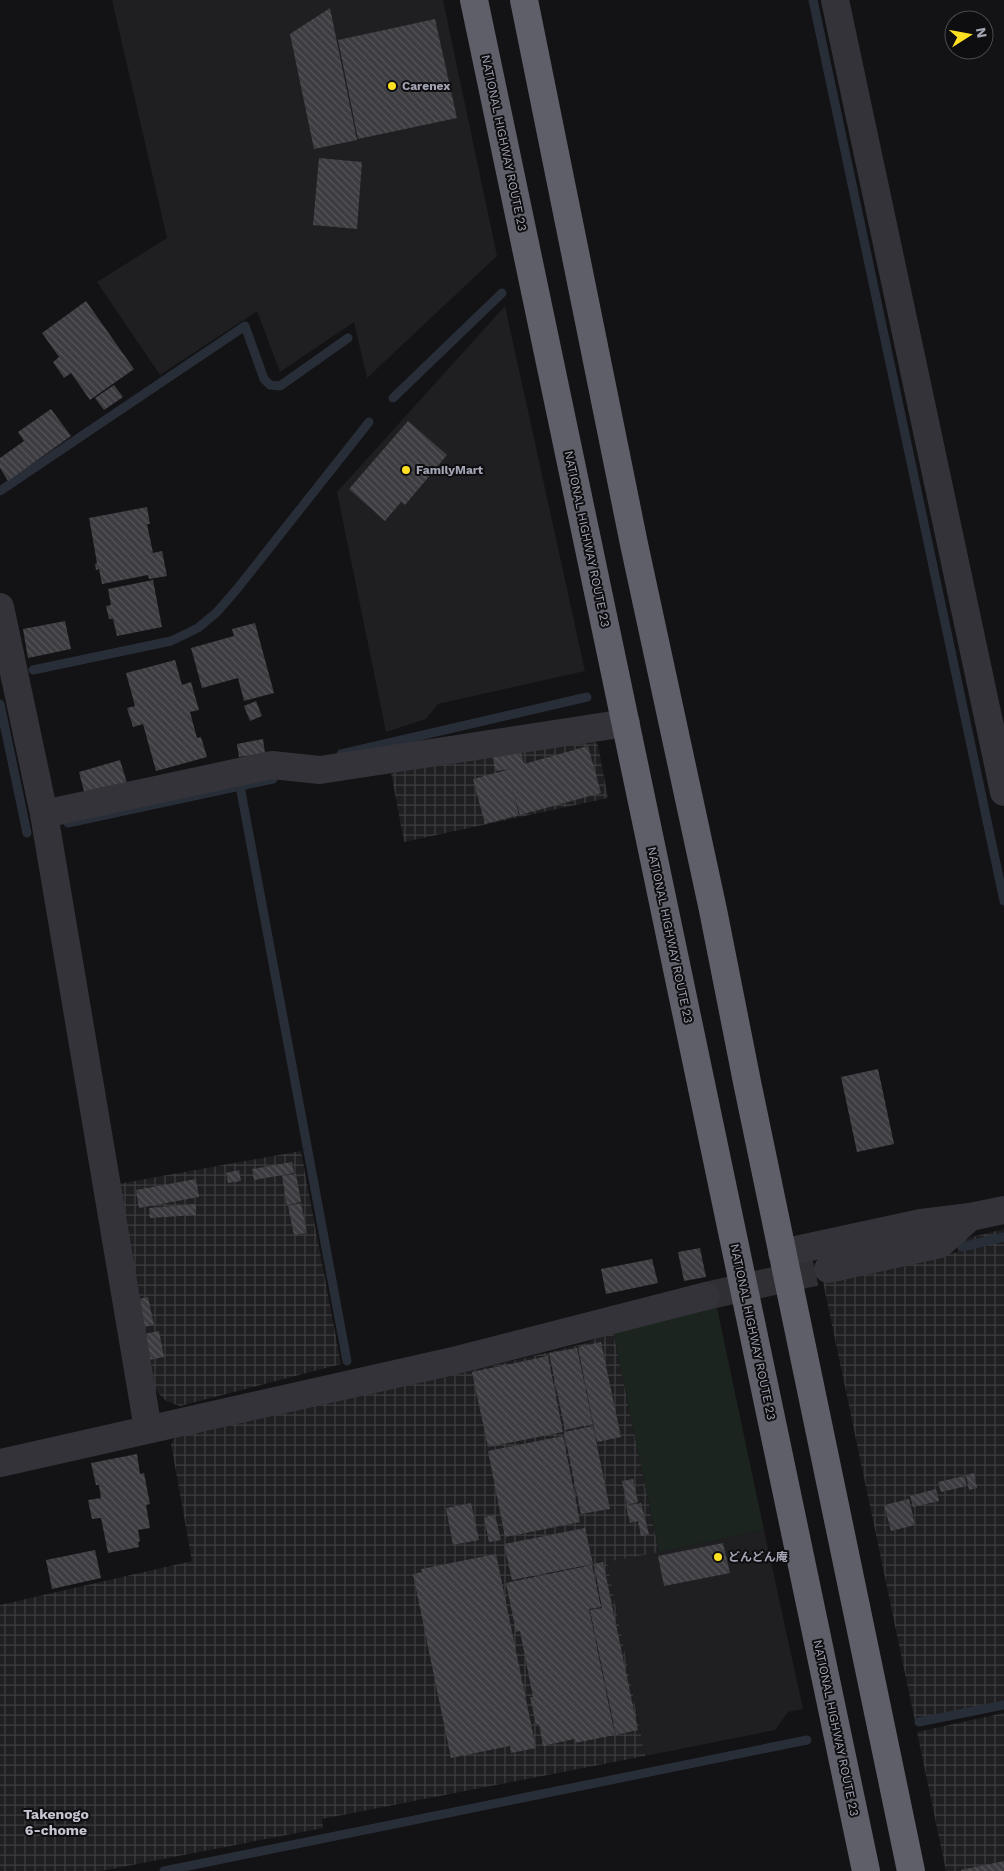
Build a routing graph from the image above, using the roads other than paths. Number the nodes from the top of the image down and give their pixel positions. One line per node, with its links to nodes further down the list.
1 (474, 0): 6 (highway, NATIONAL HIGHWAY ROUTE 23)
2 (524, 0): 11 (highway)
3 (835, 0): 7 (street)
4 (0, 608): 5 (street)
5 (6, 658): 8 (street)
6 (626, 723): 8 (street); 16 (highway, NATIONAL HIGHWAY ROUTE 23)
7 (1004, 792)
8 (44, 814): 14 (street)
9 (1004, 1210): 10 (street)
10 (970, 1217): 11 (street); 12 (street)
11 (782, 1253): 17 (highway)
12 (828, 1269)
13 (706, 1296): 14 (street)
14 (148, 1429): 15 (street)
15 (0, 1463)
16 (866, 1871)
17 (911, 1871)

